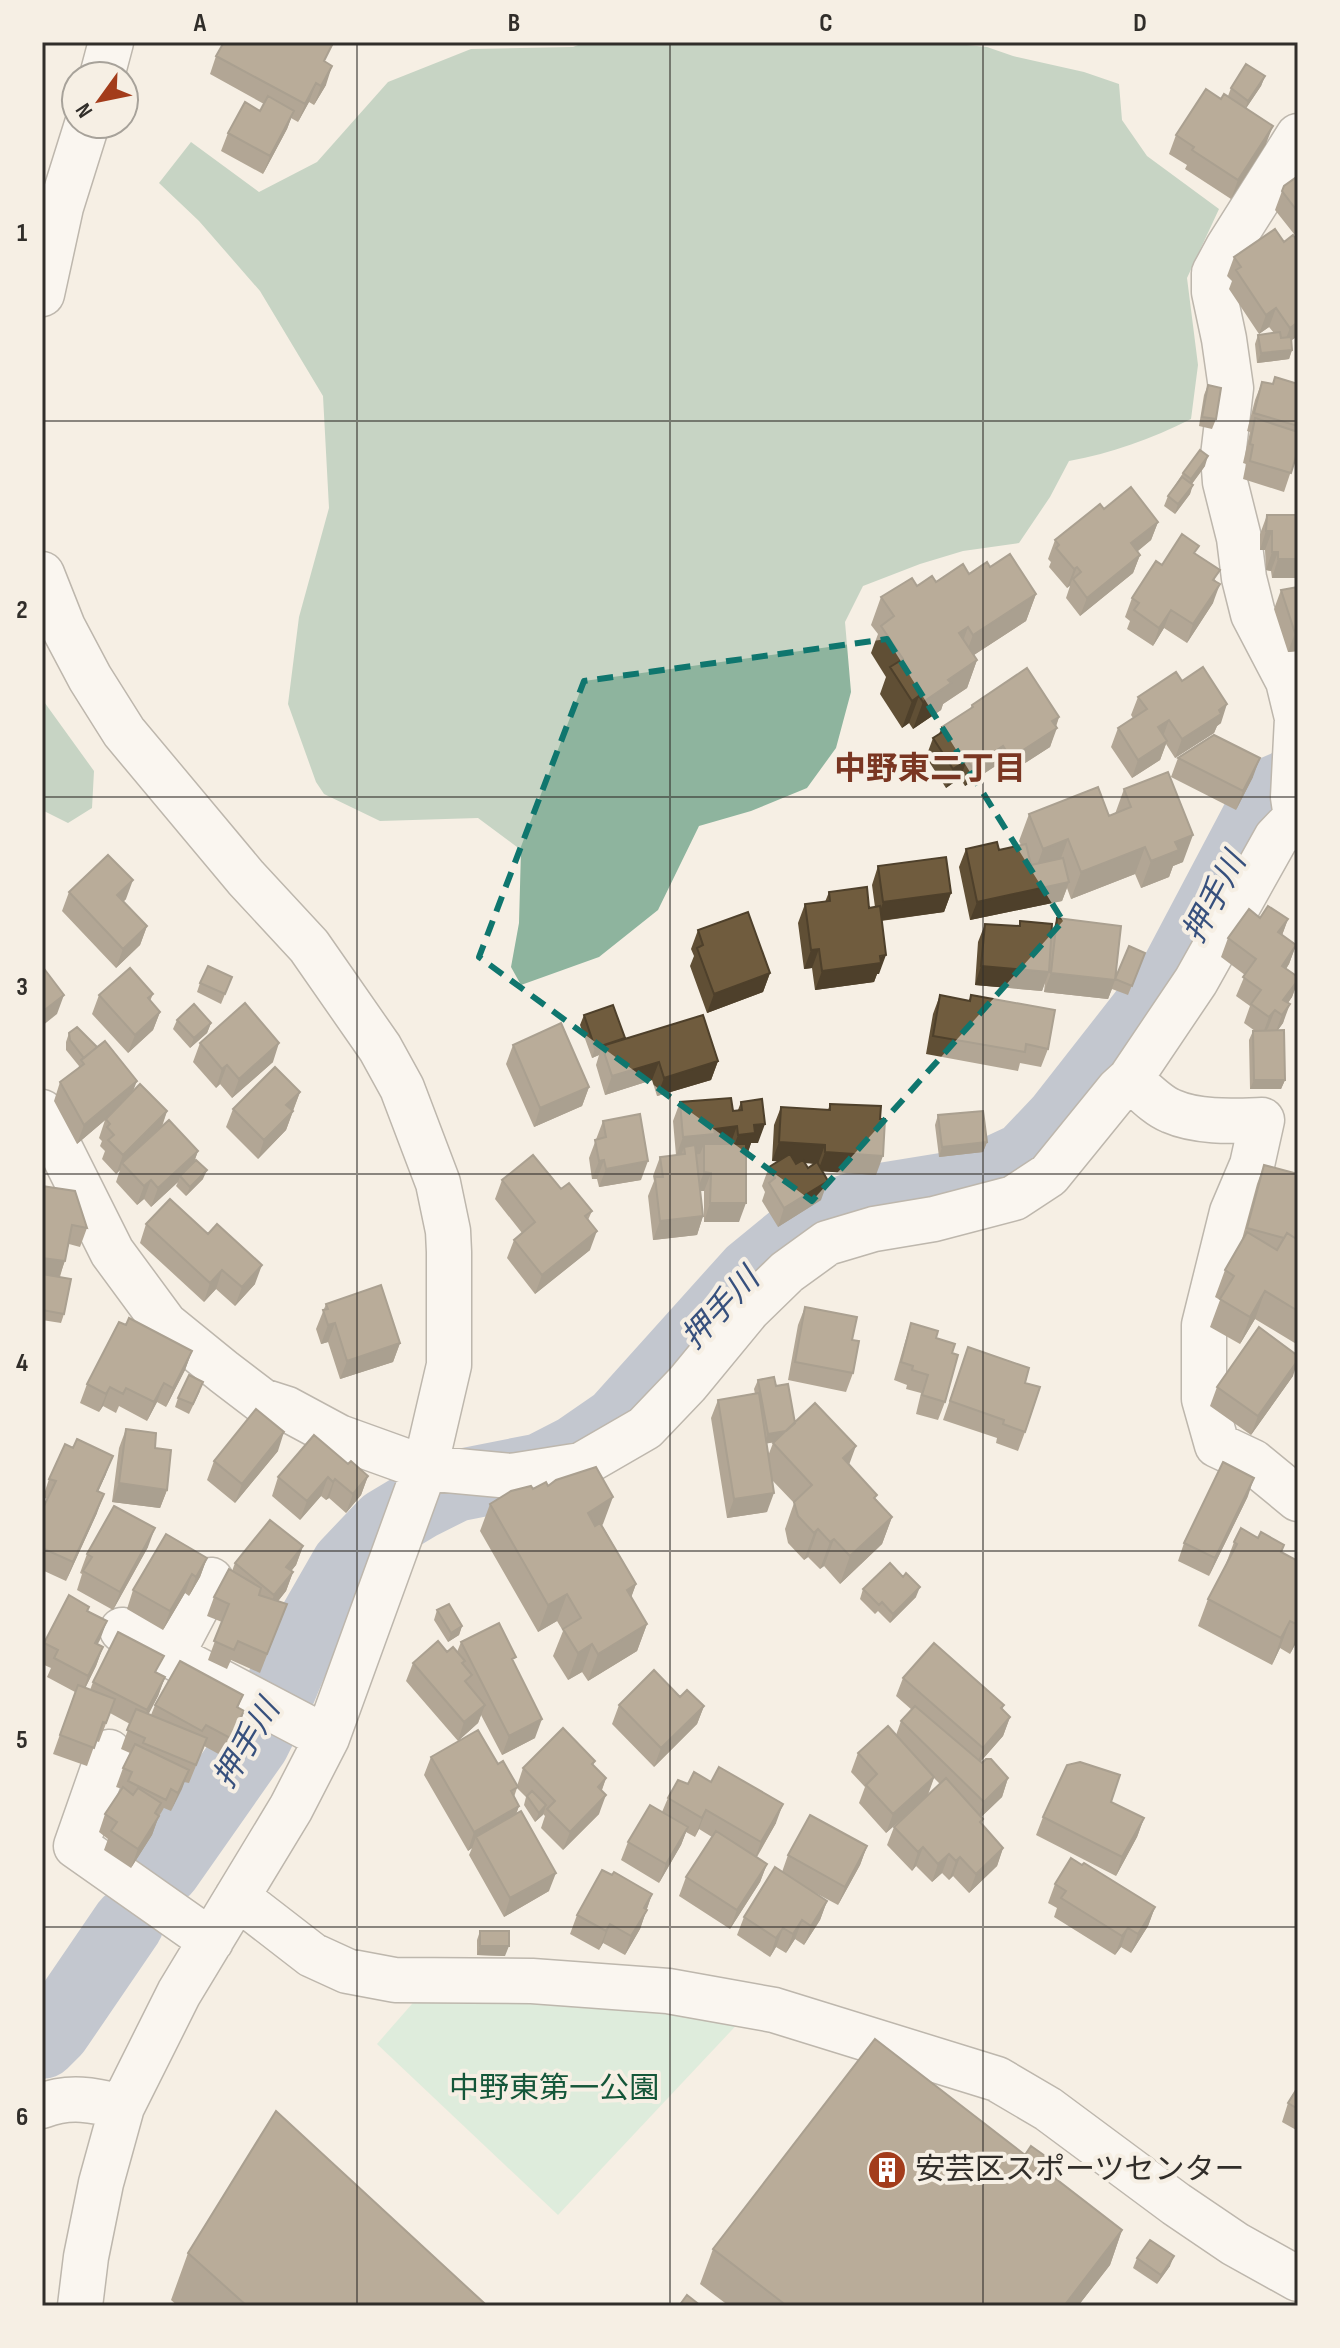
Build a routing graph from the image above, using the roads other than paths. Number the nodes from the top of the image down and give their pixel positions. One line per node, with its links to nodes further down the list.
1 (1298, 136): 5 (street)
2 (82, 140): 3 (street)
3 (42, 294)
4 (42, 574): 9 (street)
5 (1297, 753): 6 (street)
6 (1297, 817): 7 (street)
7 (1130, 1079): 9 (street); 10 (street)
8 (42, 1112): 9 (street)
9 (425, 1468): 14 (street)
10 (1298, 1499)
11 (211, 1580): 13 (street)
12 (122, 1630): 13 (street)
13 (171, 1656): 14 (street)
14 (327, 1738): 16 (street)
15 (109, 1752): 17 (street)
16 (237, 1897): 17 (street); 20 (street)
17 (211, 1941): 19 (street)
18 (42, 2106): 19 (street)
19 (122, 2107): 21 (street)
20 (1298, 2279)
21 (80, 2306)

